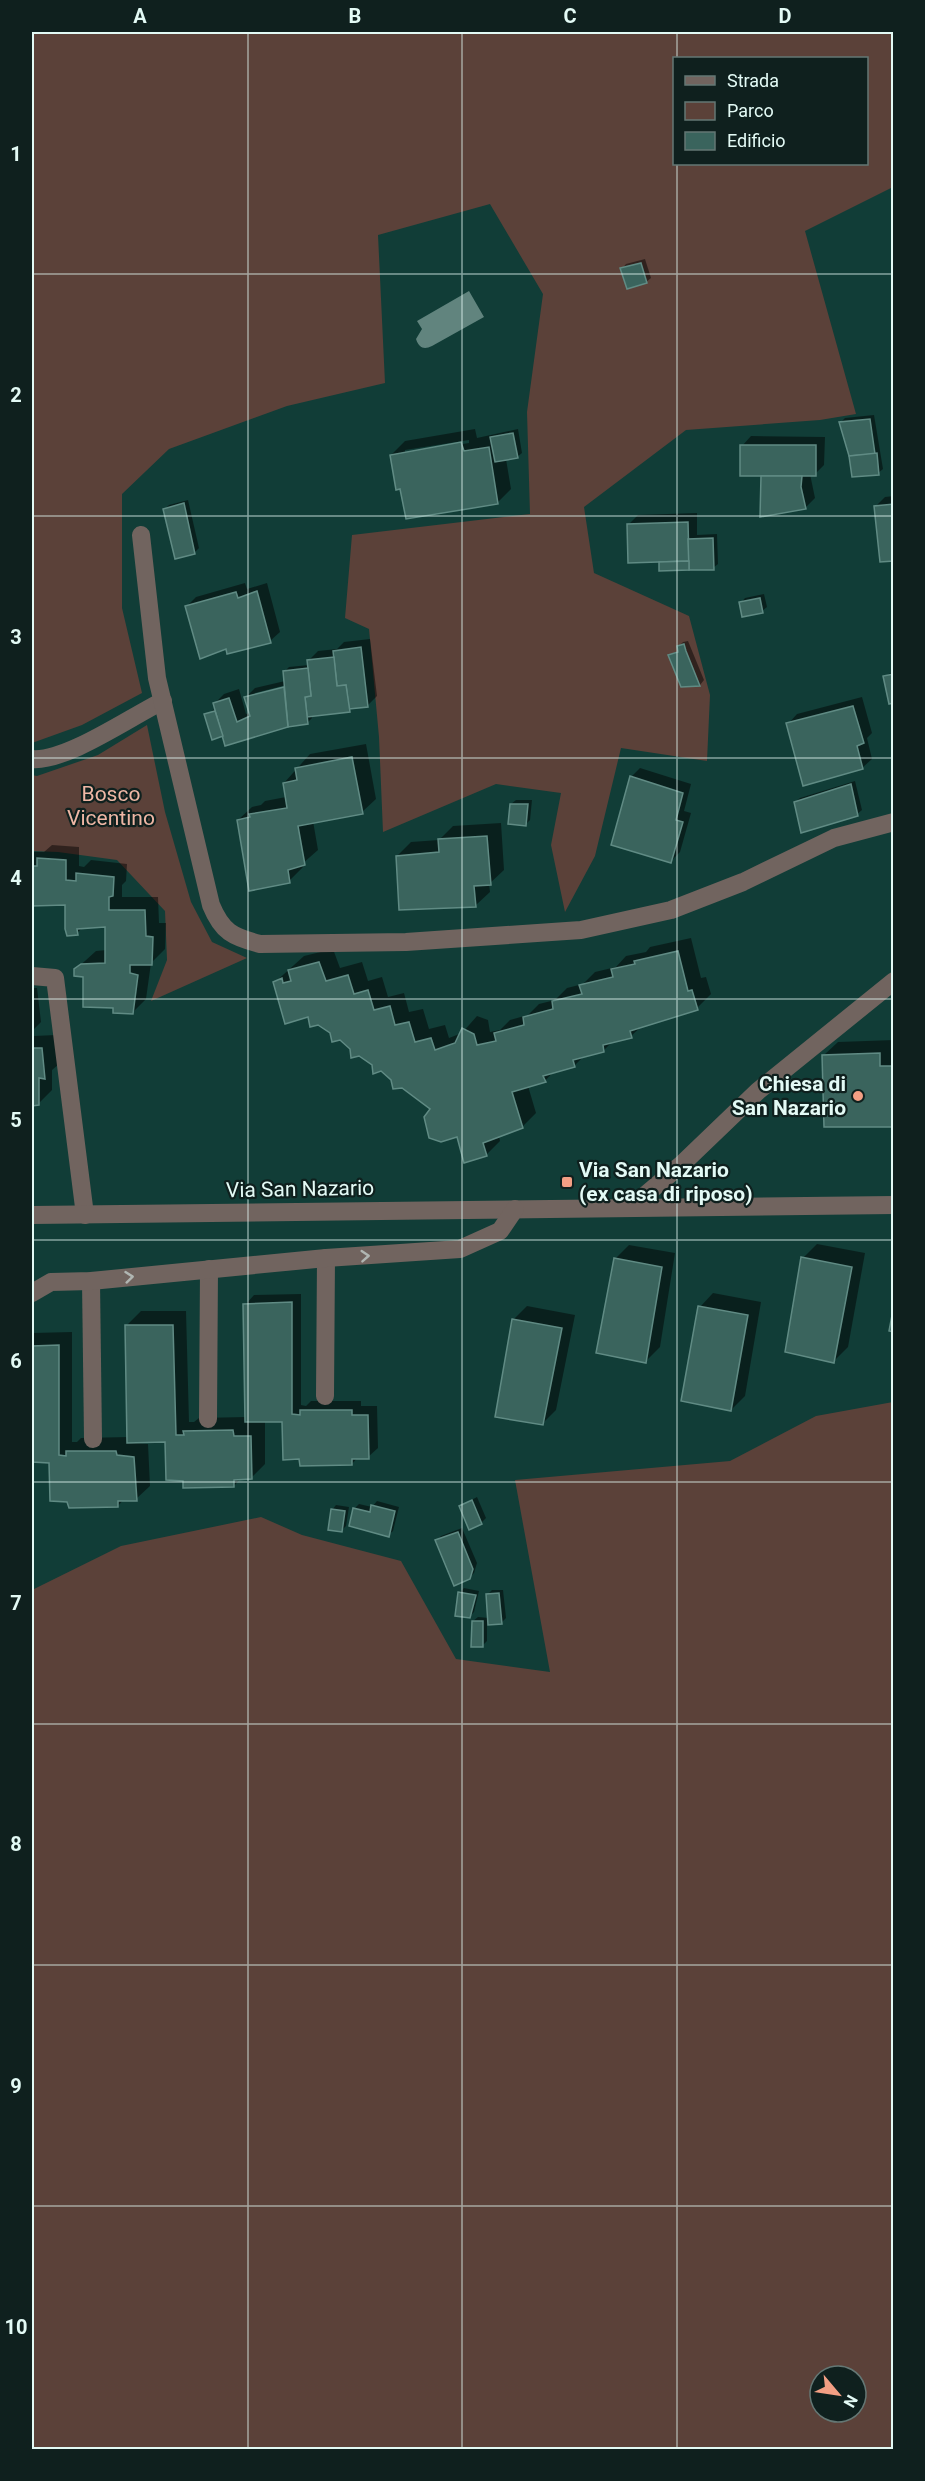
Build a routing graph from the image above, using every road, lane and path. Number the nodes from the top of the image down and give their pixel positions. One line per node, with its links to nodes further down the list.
1 (141, 535): 2 (street)
2 (163, 701): 3 (street); 4 (street)
3 (32, 759)
4 (894, 822)
5 (32, 976): 11 (street)
6 (894, 981): 8 (street)
7 (894, 1205): 8 (street, Via San Nazario)
8 (630, 1208): 9 (street, Via San Nazario)
9 (515, 1209): 11 (street, Via San Nazario); 12 (street, one-way to 9)
10 (32, 1215): 11 (street, Via San Nazario)
11 (85, 1215)
12 (326, 1258): 13 (street); 16 (street)
13 (209, 1269): 14 (street, one-way to 13); 17 (street)
14 (91, 1281): 15 (street); 18 (street)
15 (32, 1293)
16 (325, 1396)
17 (208, 1419)
18 (93, 1439)

